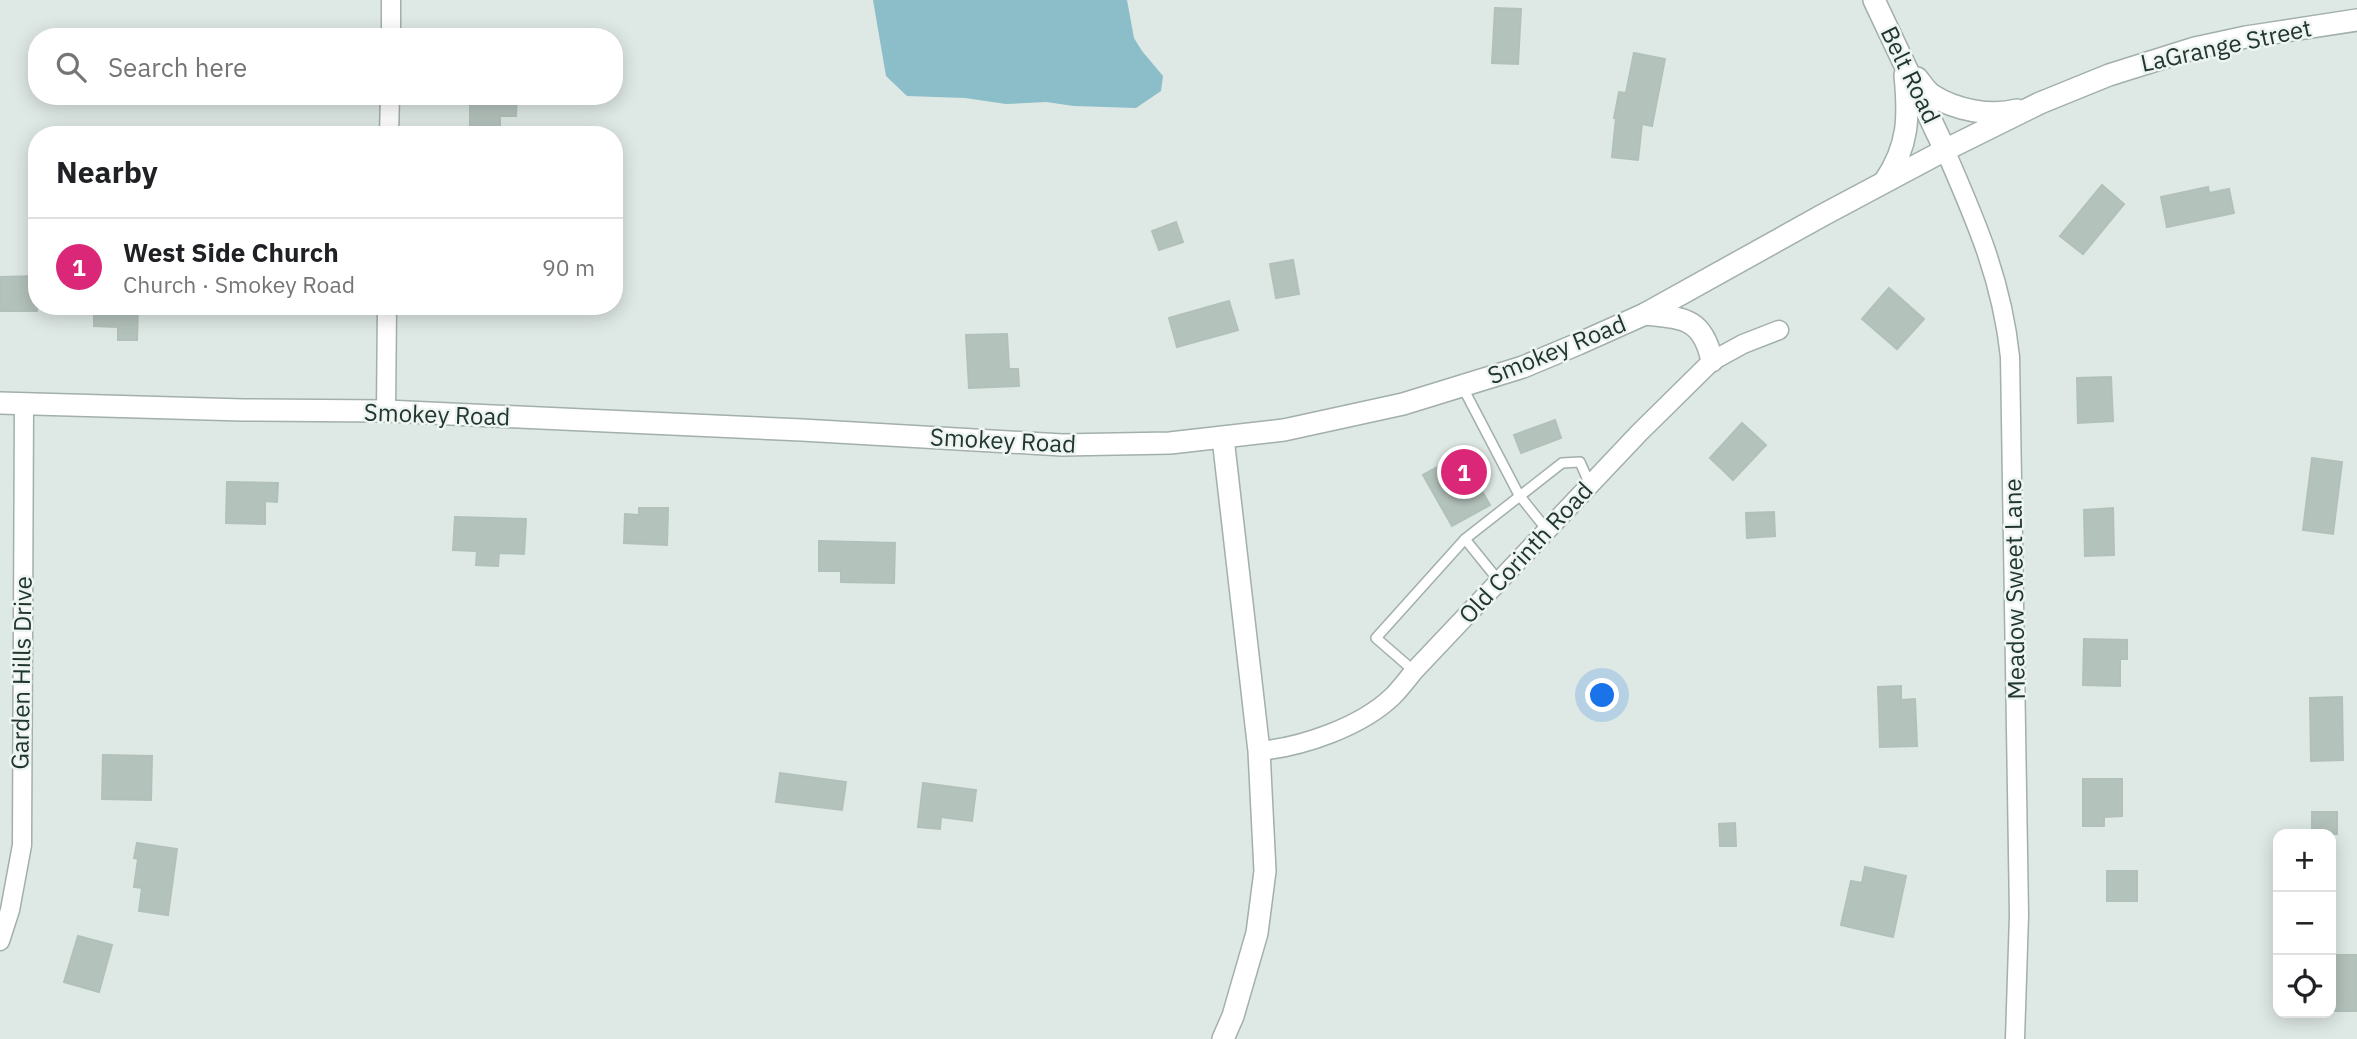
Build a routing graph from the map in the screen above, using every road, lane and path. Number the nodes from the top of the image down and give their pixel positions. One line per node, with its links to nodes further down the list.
1 (391, 0): 4 (street)
2 (1874, 0): 5 (street, Belt Road)
3 (2357, 20): 7 (street, LaGrange Street)
4 (391, 28)
5 (1904, 62): 7 (street); 9 (street, Belt Road); 10 (street)
6 (390, 105): 8 (street)
7 (2033, 106): 9 (street, LaGrange Street)
8 (390, 126)
9 (1945, 150): 10 (street, Smokey Road); 29 (street, Meadow Sweet Lane)
10 (1885, 181): 11 (street, Smokey Road)
11 (1645, 314): 14 (street); 15 (street, Smokey Road)
12 (387, 315): 18 (street)
13 (1779, 330): 14 (street, Old Corinth Road)
14 (1712, 361): 20 (street, Old Corinth Road)
15 (1462, 386): 19 (street, Smokey Road); 21 (lane)
16 (0, 403): 17 (street, Smokey Road)
17 (24, 403): 18 (street, Smokey Road); 27 (street, Garden Hills Drive)
18 (386, 411): 19 (street, Smokey Road)
19 (1223, 438): 26 (street)
20 (1590, 485): 21 (lane); 22 (street, Old Corinth Road)
21 (1519, 495): 22 (lane); 23 (lane)
22 (1547, 530): 24 (street, Old Corinth Road)
23 (1465, 539): 24 (lane); 25 (lane)
24 (1499, 581): 25 (street, Old Corinth Road)
25 (1414, 671): 26 (street, Old Corinth Road)
26 (1259, 751): 28 (street)
27 (0, 941)
28 (1223, 1039)
29 (2015, 1039)

